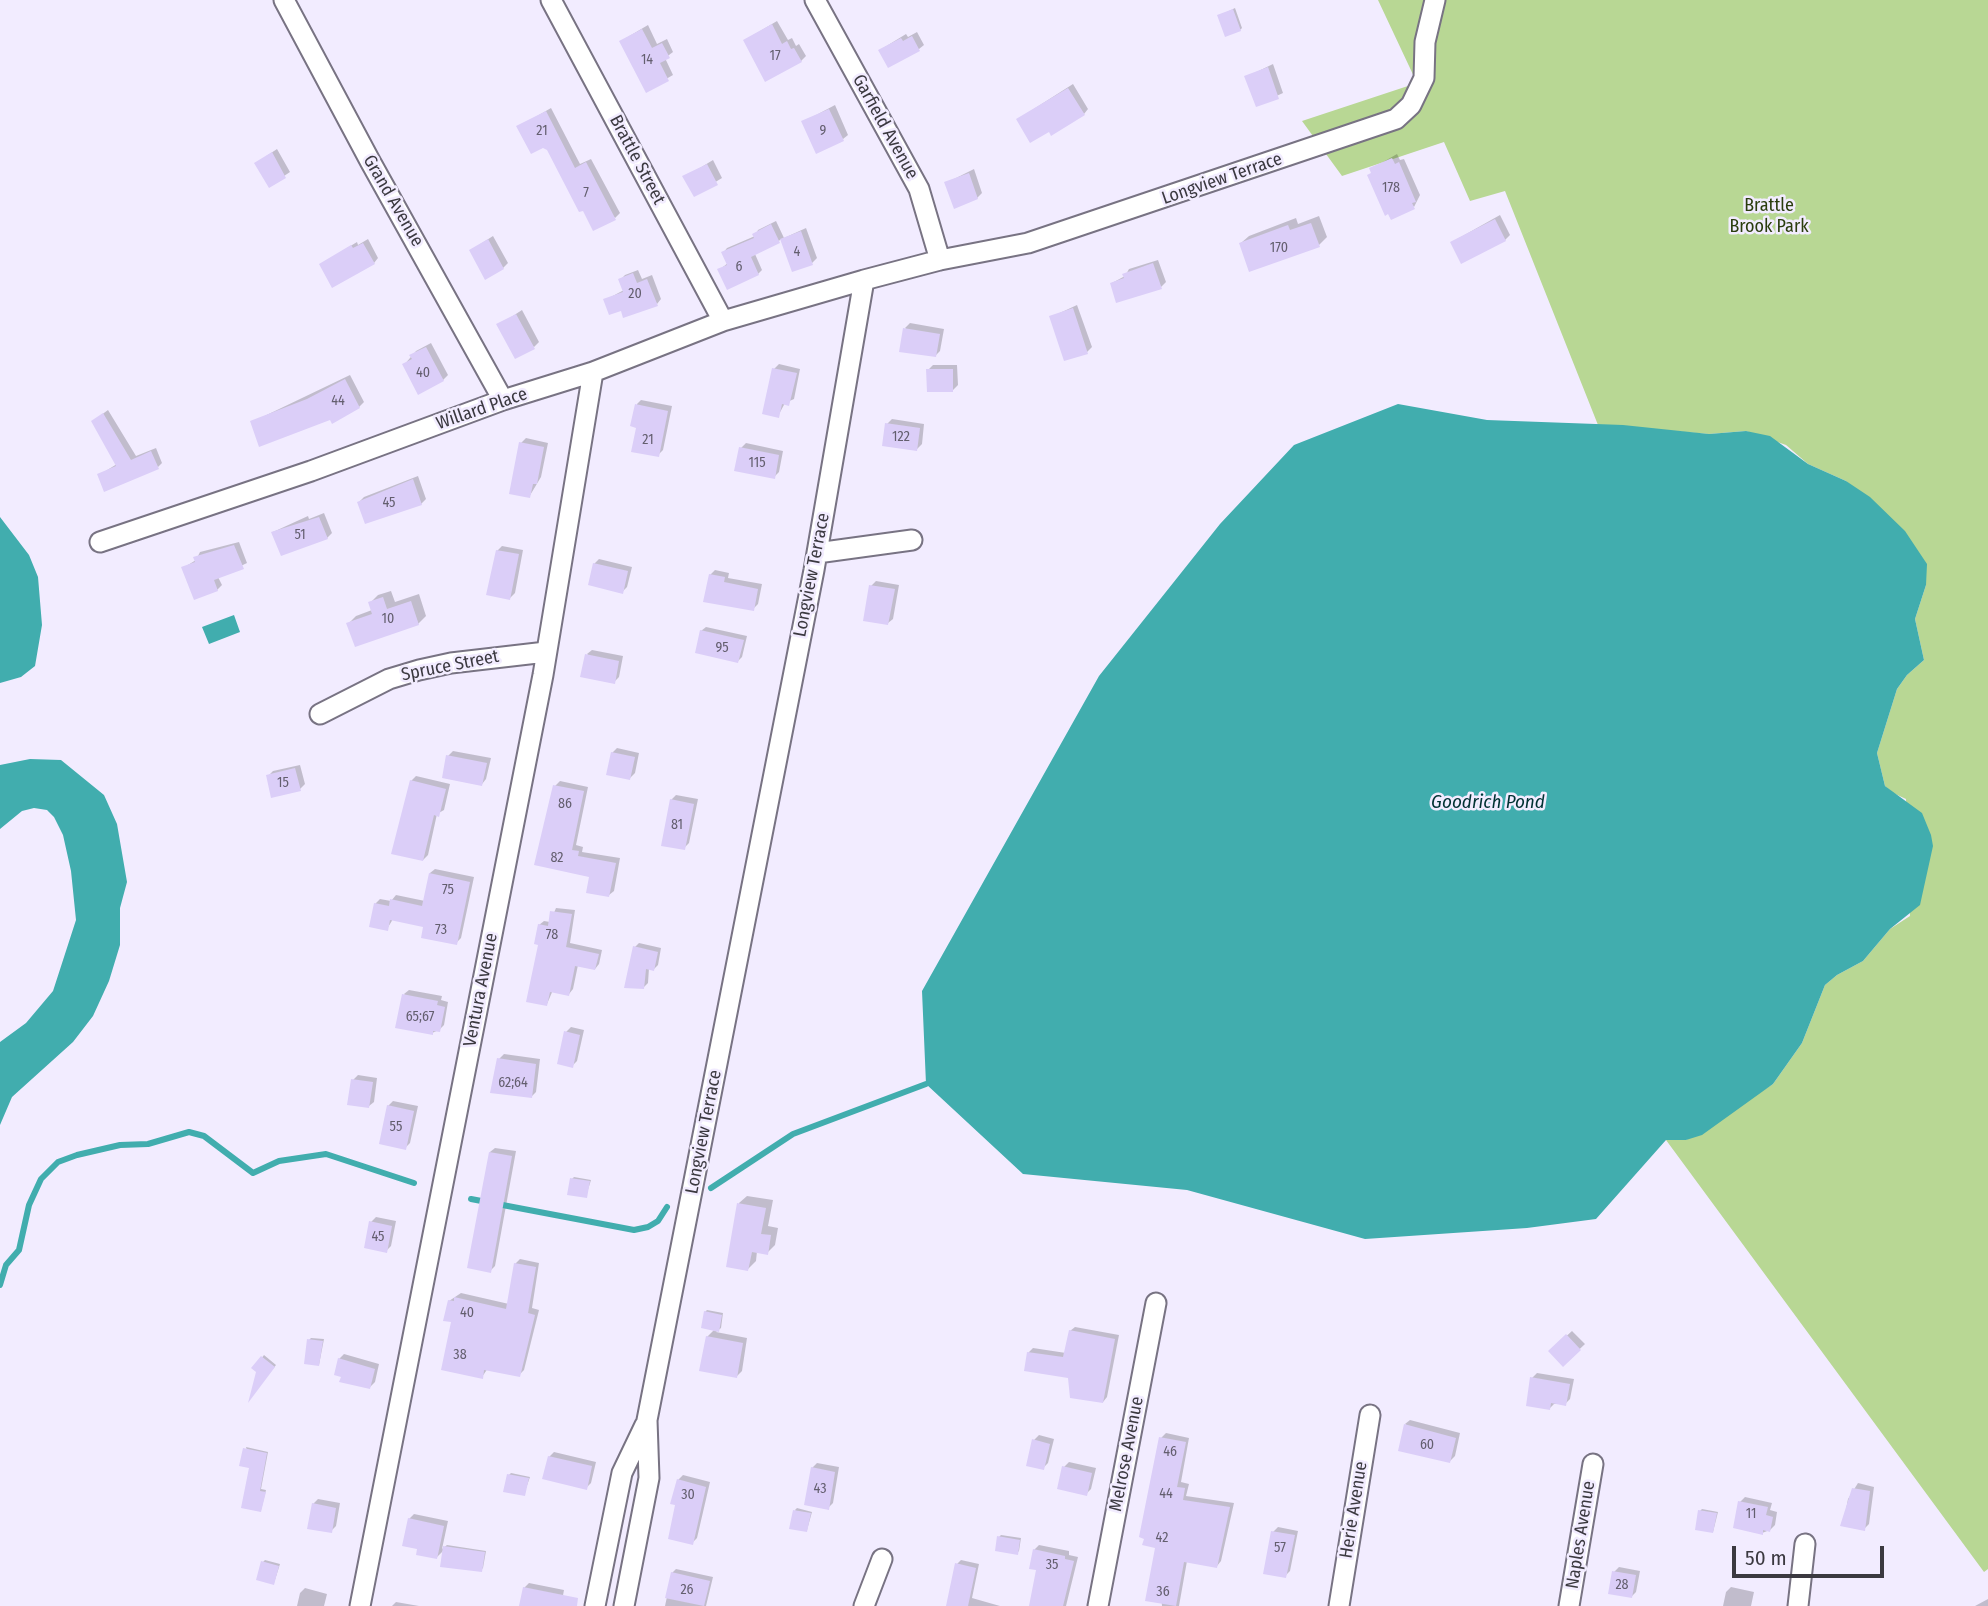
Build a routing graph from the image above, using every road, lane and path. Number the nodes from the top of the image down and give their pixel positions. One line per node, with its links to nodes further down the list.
1 (284, 0): 9 (street, Grand Avenue)
2 (551, 0): 7 (street, Brattle Street)
3 (815, 0): 5 (street, Garfield Avenue)
4 (1435, 0): 5 (street, Longview Terrace)
5 (940, 260): 6 (street, Longview Terrace)
6 (864, 280): 7 (street, Willard Place); 12 (street, Longview Terrace)
7 (723, 321): 8 (street, Willard Place)
8 (593, 372): 9 (street, Willard Place); 13 (street, Ventura Avenue)
9 (503, 400): 11 (street, Willard Place)
10 (912, 540): 12 (street)
11 (100, 542)
12 (817, 553): 17 (street, Longview Terrace)
13 (547, 652): 14 (street, Spruce Street); 21 (street, Ventura Avenue)
14 (320, 714)
15 (1156, 1303): 25 (street, Melrose Avenue)
16 (1370, 1415): 26 (street, Herie Avenue)
17 (647, 1420): 22 (street, Longview Terrace); 23 (street, Longview Terrace)
18 (1592, 1464): 27 (street, Naples Avenue)
19 (1805, 1544): 28 (street)
20 (882, 1559): 24 (street)
21 (359, 1606)
22 (596, 1606)
23 (624, 1606)
24 (864, 1606)
25 (1098, 1606)
26 (1339, 1606)
27 (1569, 1606)
28 (1798, 1606)

